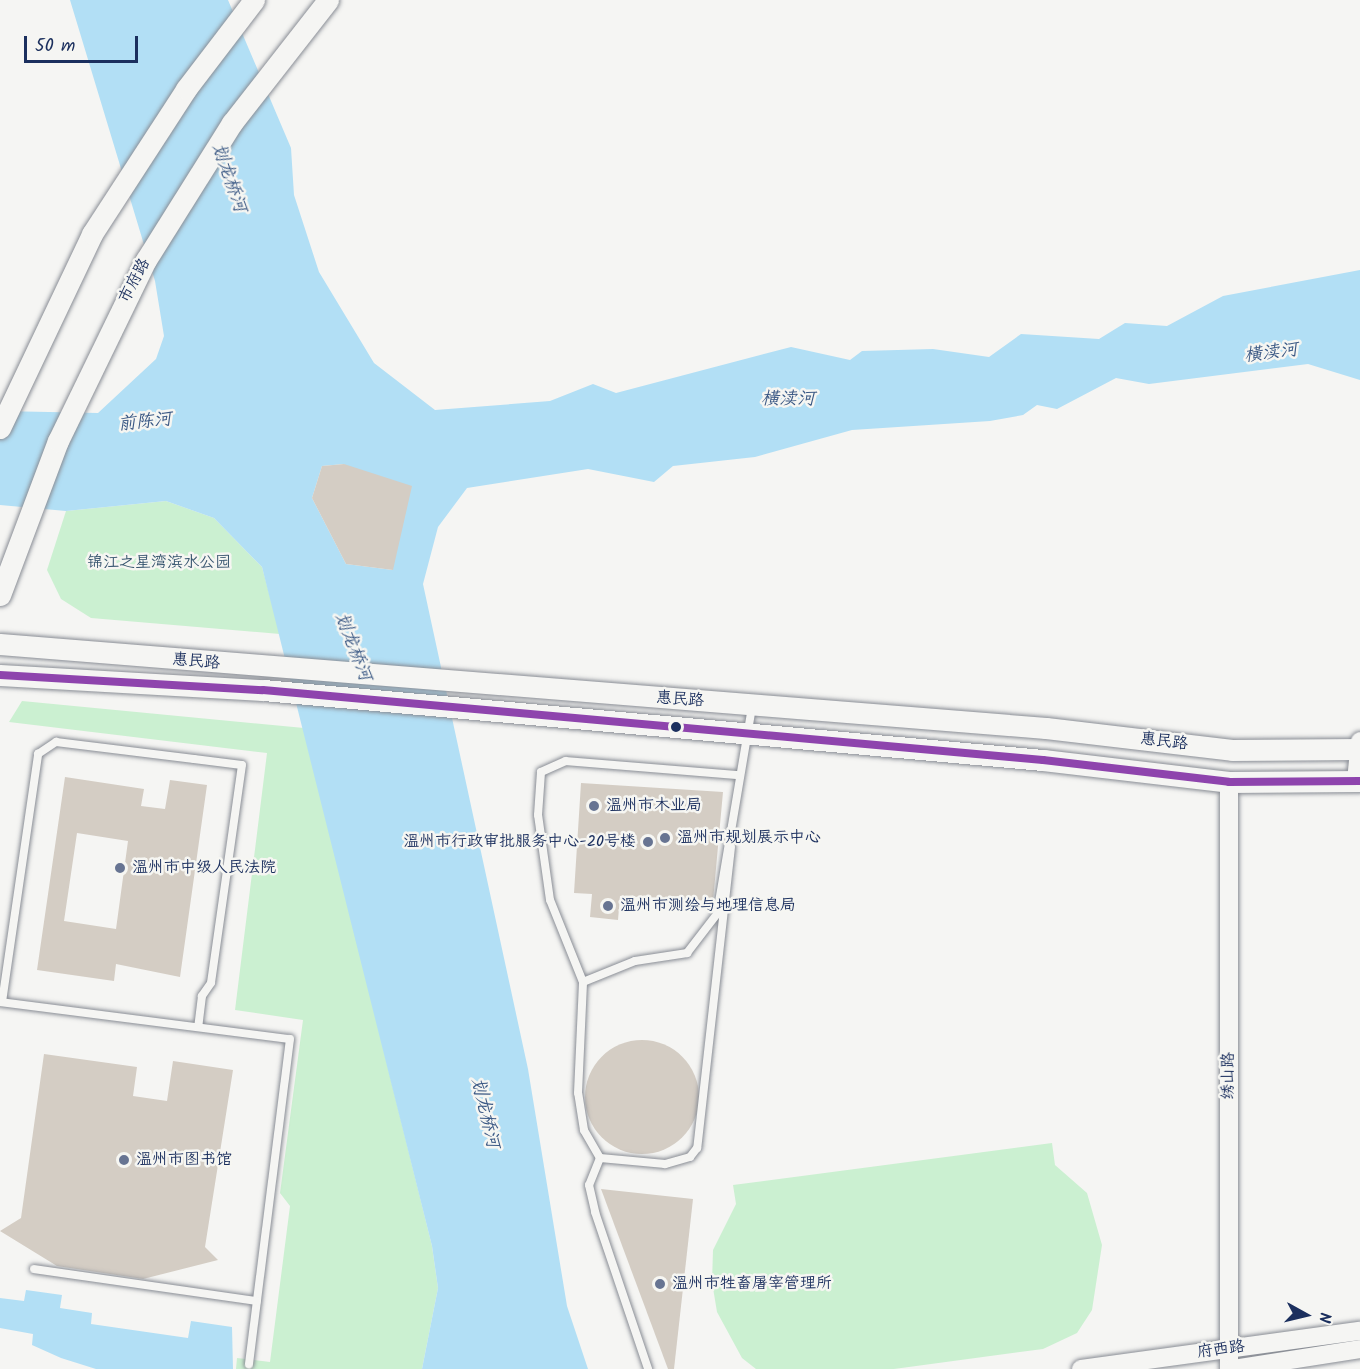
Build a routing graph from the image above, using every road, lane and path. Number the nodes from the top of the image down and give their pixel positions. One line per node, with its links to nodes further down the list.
1 (254, 0): 3 (main road)
2 (328, 0): 4 (main road, 市府路)
3 (0, 428)
4 (0, 595)
5 (0, 644): 7 (main road, 惠民路)
6 (0, 675): 8 (main road, 惠民路)
7 (752, 705): 8 (lane); 9 (main road, 惠民路)
8 (747, 733): 10 (lane); 12 (main road, 惠民路)
9 (1360, 747): 11 (street)
10 (738, 775): 13 (lane); 14 (lane)
11 (1358, 781): 12 (main road, 惠民路)
12 (1229, 782): 21 (street, 绣山路)
13 (731, 848): 14 (lane); 17 (lane)
14 (583, 982): 17 (lane)
15 (1, 1002): 16 (lane); 16 (lane)
16 (198, 1028): 19 (lane)
17 (600, 1158): 24 (lane)
18 (34, 1269): 19 (lane)
19 (257, 1301): 23 (lane)
20 (1360, 1331): 21 (street, 府西路)
21 (1229, 1349): 25 (street, 府西路); 26 (street, 绣山路)
22 (1360, 1349): 26 (street, 府西路)
23 (249, 1364)
24 (648, 1369)
25 (1082, 1369)
26 (1231, 1369)

